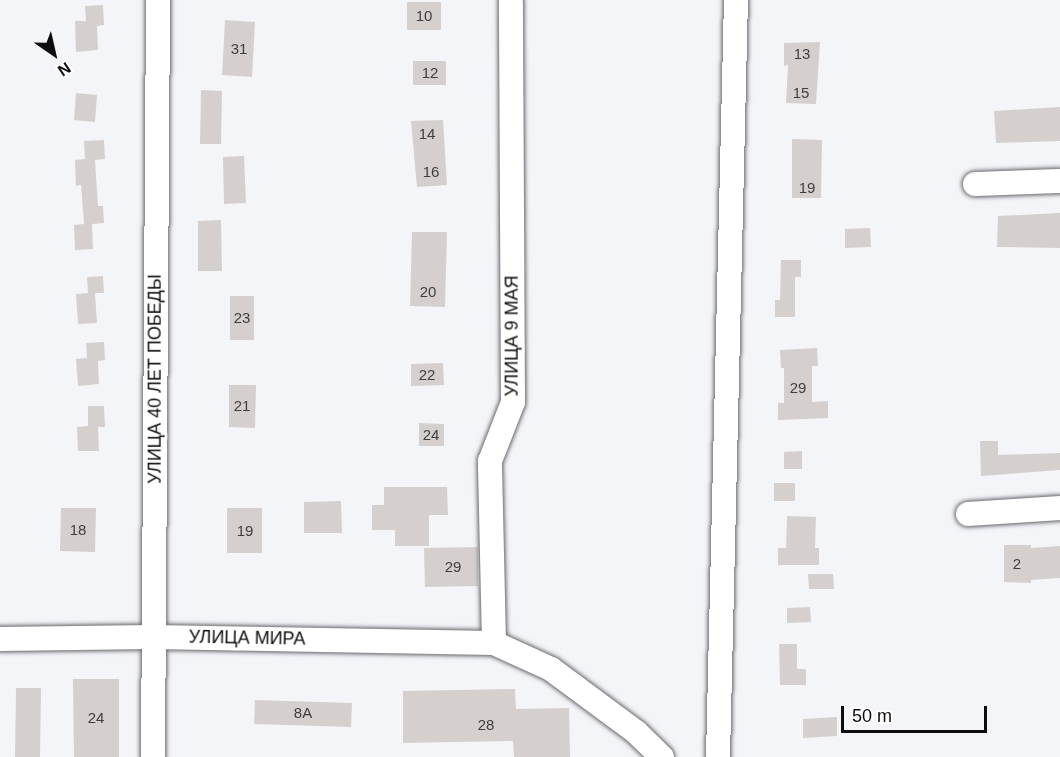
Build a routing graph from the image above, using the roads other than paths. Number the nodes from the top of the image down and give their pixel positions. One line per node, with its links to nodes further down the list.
1 (158, 0): 8 (street, УЛИЦА 40 ЛЕТ ПОБЕДЫ)
2 (511, 0): 10 (street, УЛИЦА 9 МАЯ)
3 (736, 0): 13 (street)
4 (1060, 181): 5 (street)
5 (975, 184)
6 (1060, 508): 7 (street)
7 (968, 514)
8 (152, 637): 9 (street, УЛИЦА МИРА); 10 (street, УЛИЦА МИРА); 11 (street, УЛИЦА 40 ЛЕТ ПОБЕДЫ)
9 (0, 639)
10 (494, 644): 12 (street)
11 (153, 757)
12 (662, 757)
13 (718, 757)

